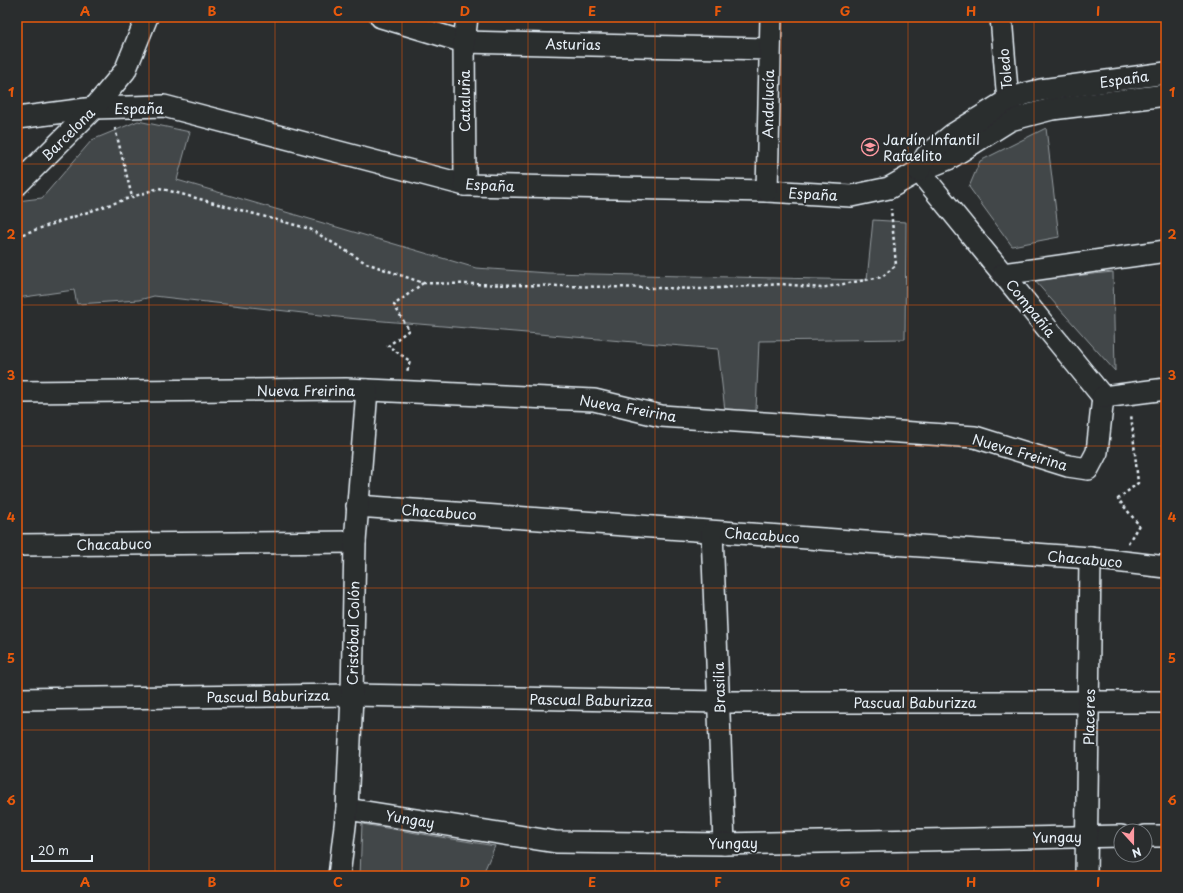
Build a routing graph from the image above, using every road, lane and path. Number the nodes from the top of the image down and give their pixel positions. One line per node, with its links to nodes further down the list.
1 (147, 17): 10 (street, Barcelona)
2 (381, 17): 6 (street, Asturias)
3 (467, 17): 6 (street, Cataluña)
4 (771, 17): 7 (street, Andalucía)
5 (1001, 17): 11 (street, Toledo)
6 (464, 42): 7 (street, Asturias); 15 (street, Cataluña)
7 (770, 48): 17 (street, Andalucía)
8 (1166, 73): 11 (street, España)
9 (1166, 94): 11 (street, España)
10 (102, 108): 12 (street, España); 14 (street, Barcelona); 15 (street, España); 18 (path)
11 (1009, 110): 13 (street, España)
12 (17, 118)
13 (919, 171): 16 (street, España); 21 (street, Compañía)
14 (17, 185)
15 (465, 185): 17 (street, España)
16 (889, 188): 17 (street, España); 22 (path)
17 (767, 191)
18 (132, 197): 19 (path); 22 (path)
19 (17, 236)
20 (1166, 251): 21 (street)
21 (1003, 274): 28 (street, Compañía)
22 (423, 283): 26 (path)
23 (1166, 389): 27 (street)
24 (367, 390): 25 (street, Nueva Freirina); 26 (street, Nueva Freirina); 29 (street, Cristóbal Colón)
25 (17, 392)
26 (402, 392): 28 (street, Nueva Freirina)
27 (1129, 394): 28 (street); 34 (path)
28 (1103, 397)
29 (357, 506): 30 (street, Chacabuco); 31 (street, Cristóbal Colón)
30 (712, 532): 33 (street, Chacabuco); 39 (street, Brasilia)
31 (355, 542): 32 (street, Chacabuco); 36 (street, Cristóbal Colón)
32 (17, 545)
33 (1090, 558): 34 (street, Chacabuco); 38 (street, Placeres)
34 (1116, 561): 35 (street, Chacabuco)
35 (1166, 567)
36 (352, 694): 37 (street, Pascual Baburizza); 39 (street, Pascual Baburizza); 41 (street, Cristóbal Colón)
37 (17, 699)
38 (1089, 701): 39 (street, Pascual Baburizza); 40 (street, Pascual Baburizza); 42 (street, Placeres)
39 (720, 702): 46 (street, Brasilia)
40 (1166, 702)
41 (347, 809): 46 (street, Yungay); 47 (street, Cristóbal Colón)
42 (1086, 836): 43 (street, Yungay); 46 (street, Yungay); 48 (street, Placeres)
43 (1113, 836)
44 (1153, 836): 45 (street)
45 (1166, 836)
46 (724, 844)
47 (339, 876)
48 (1086, 876)

